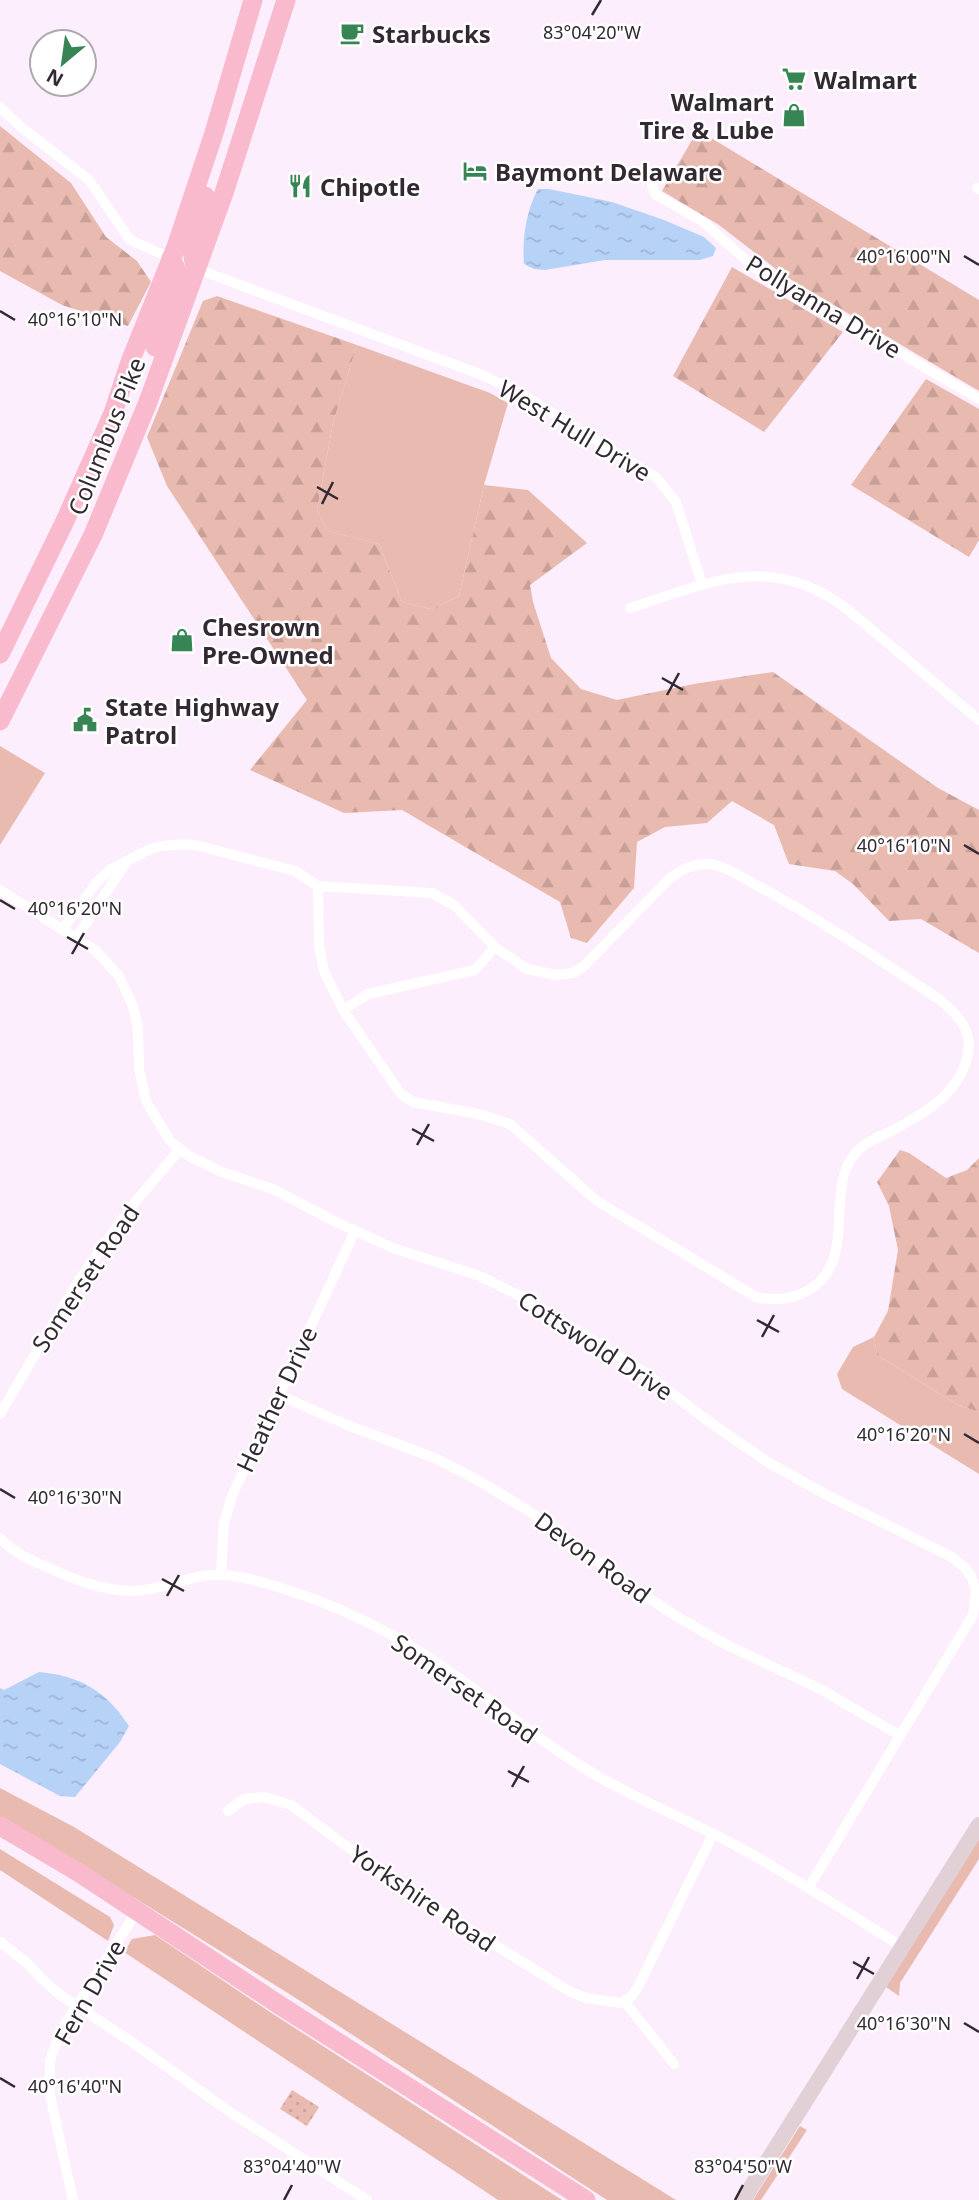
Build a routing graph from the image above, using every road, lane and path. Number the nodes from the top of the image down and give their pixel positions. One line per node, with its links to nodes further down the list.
1 (253, 0): 4 (highway, Columbus Pike)
2 (286, 0): 7 (highway, Columbus Pike)
3 (0, 107): 6 (street)
4 (222, 108): 6 (highway, Columbus Pike); 7 (highway)
5 (655, 175): 8 (street, Pollyanna Drive)
6 (171, 258): 9 (highway); 12 (highway, Columbus Pike)
7 (197, 269): 9 (highway, Columbus Pike); 10 (street, West Hull Drive)
8 (979, 399)
9 (148, 402): 13 (highway, Columbus Pike)
10 (702, 584): 11 (street); 14 (street)
11 (630, 608)
12 (0, 654)
13 (0, 719)
14 (979, 720)
15 (128, 860): 16 (street); 18 (street); 19 (street)
16 (318, 886): 20 (street); 21 (street)
17 (0, 890): 18 (street, Cottswold Drive)
18 (63, 929): 19 (street, Cottswold Drive)
19 (77, 937): 22 (street, Cottswold Drive)
20 (495, 947): 21 (street); 21 (street)
21 (342, 1010)
22 (180, 1149): 23 (street, Cottswold Drive); 25 (street, Somerset Road)
23 (355, 1231): 24 (street, Heather Drive); 28 (street, Cottswold Drive)
24 (279, 1395): 27 (street, Heather Drive); 28 (street, Devon Road)
25 (0, 1414)
26 (0, 1538): 27 (street, Somerset Road)
27 (221, 1574): 32 (street, Somerset Road)
28 (899, 1735): 33 (street, Cottswold Drive)
29 (228, 1811): 37 (street, Yorkshire Road)
30 (979, 1825): 36 (street)
31 (0, 1826): 34 (highway)
32 (713, 1834): 33 (street, Somerset Road); 37 (street)
33 (809, 1887): 36 (street, Somerset Road)
34 (137, 1911): 38 (street, Fern Drive); 42 (highway)
35 (0, 1942): 38 (street)
36 (902, 1947): 43 (street)
37 (625, 2002): 39 (street)
38 (77, 2005): 40 (street, Fern Drive); 41 (street)
39 (674, 2064)
40 (74, 2200)
41 (367, 2200)
42 (586, 2200)
43 (743, 2200)

